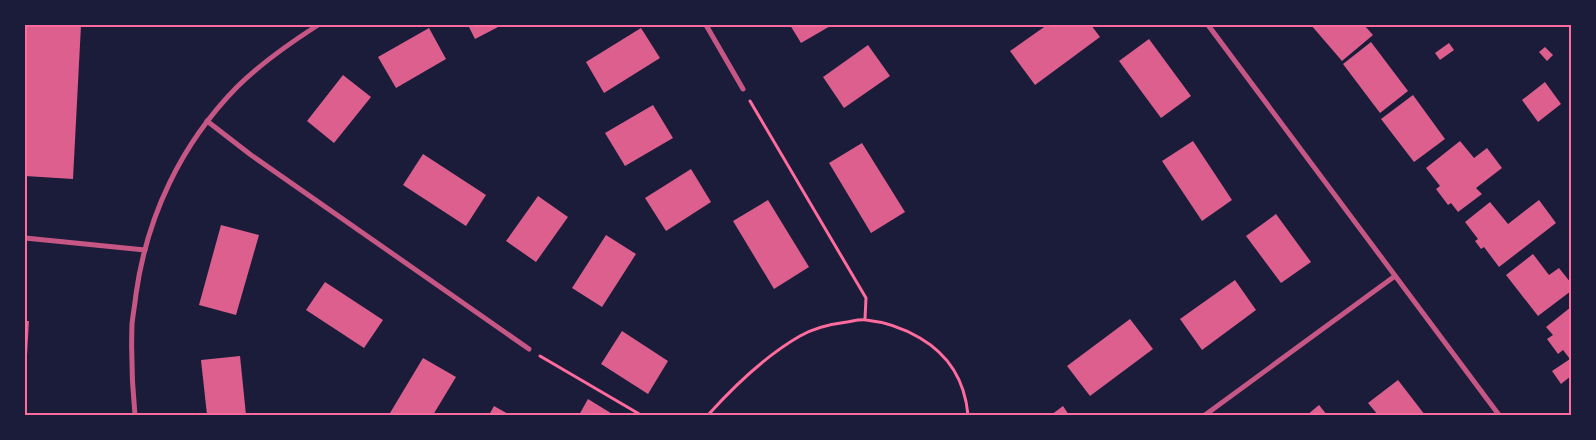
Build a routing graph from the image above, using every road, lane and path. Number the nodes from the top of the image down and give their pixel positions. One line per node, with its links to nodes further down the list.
1 (318, 25): 5 (street)
2 (706, 25): 4 (street)
3 (1208, 25): 8 (street)
4 (743, 89): 9 (path)
5 (207, 121): 7 (street); 10 (street)
6 (25, 238): 7 (street)
7 (145, 250): 11 (street)
8 (1396, 276): 15 (street); 16 (street)
9 (865, 319): 13 (path); 14 (path)
10 (529, 349): 12 (path)
11 (135, 415)
12 (641, 415)
13 (708, 415)
14 (968, 415)
15 (1204, 415)
16 (1499, 415)

